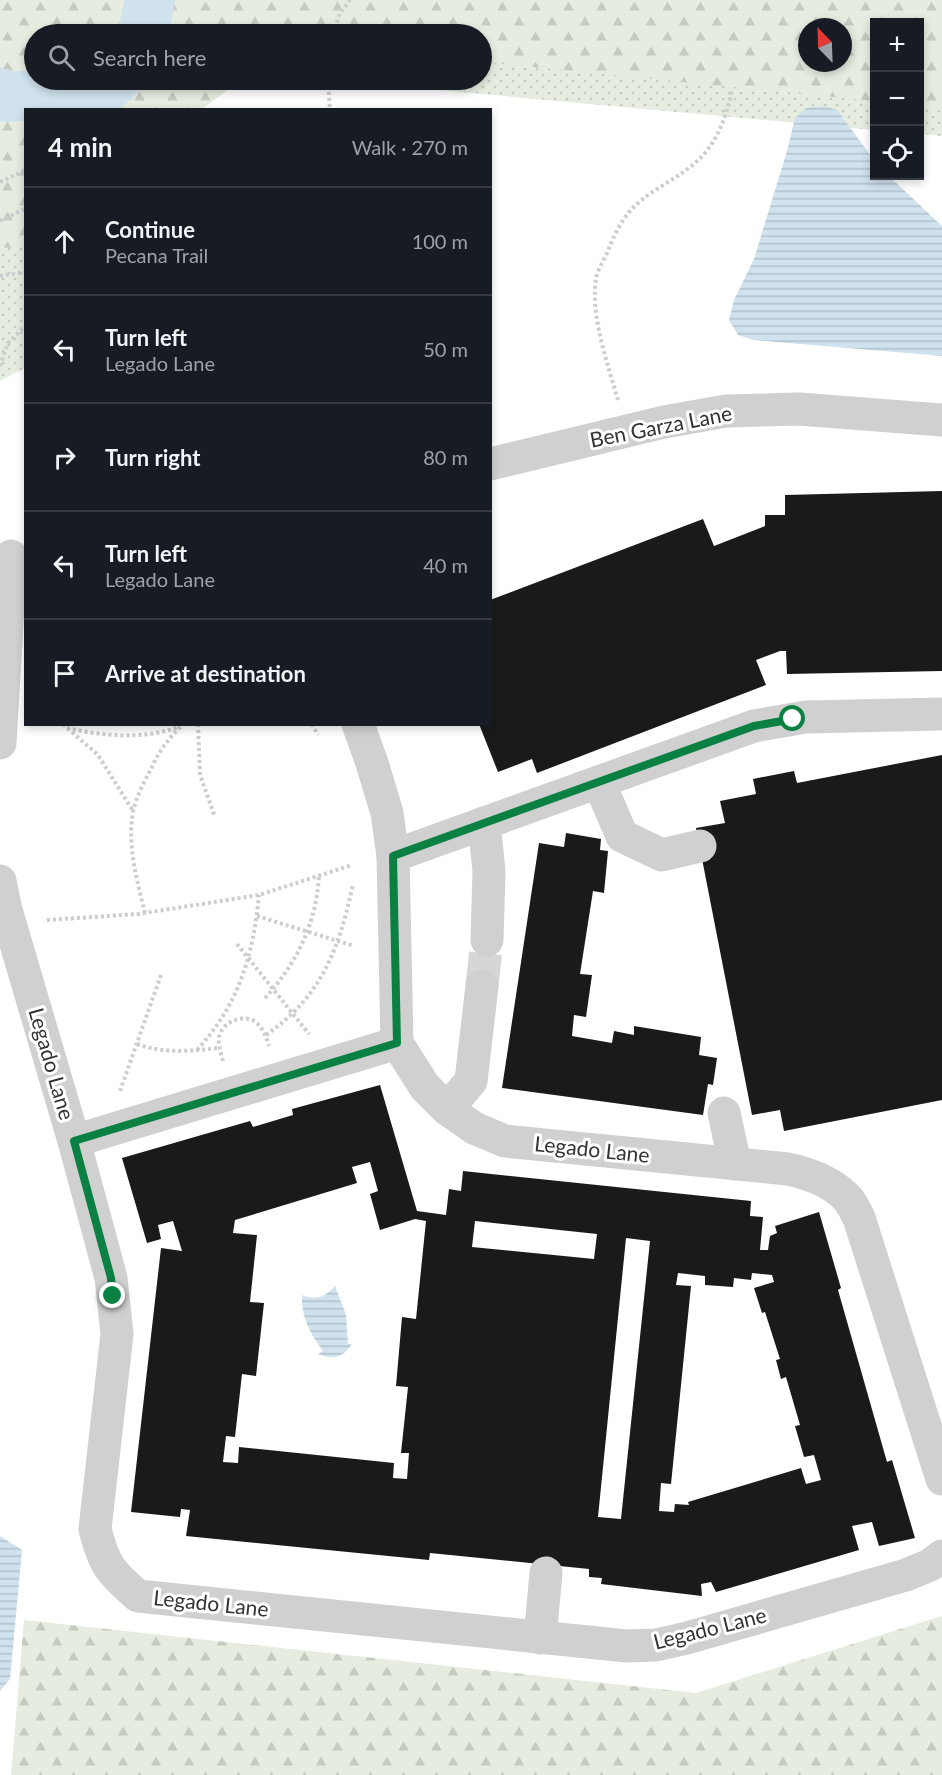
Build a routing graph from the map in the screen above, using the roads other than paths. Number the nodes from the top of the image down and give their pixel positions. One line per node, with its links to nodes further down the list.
1 (942, 420): 2 (street, Ben Garza Lane)
2 (492, 464)
3 (12, 556): 6 (street)
4 (942, 714): 7 (street)
5 (359, 726): 10 (street)
6 (0, 742)
7 (599, 782): 8 (street); 9 (street)
8 (484, 823): 10 (street); 12 (street)
9 (699, 846)
10 (393, 856): 14 (street)
11 (0, 880): 17 (street, Legado Lane)
12 (487, 940)
13 (482, 986): 15 (street)
14 (397, 1043): 15 (street, Legado Lane); 17 (street)
15 (447, 1109): 18 (street, Legado Lane)
16 (724, 1113): 18 (street)
17 (74, 1141): 22 (street, Legado Lane)
18 (735, 1164): 19 (street, Legado Lane)
19 (942, 1479)
20 (942, 1556): 22 (street, Legado Lane)
21 (546, 1573): 22 (street)
22 (540, 1638)

